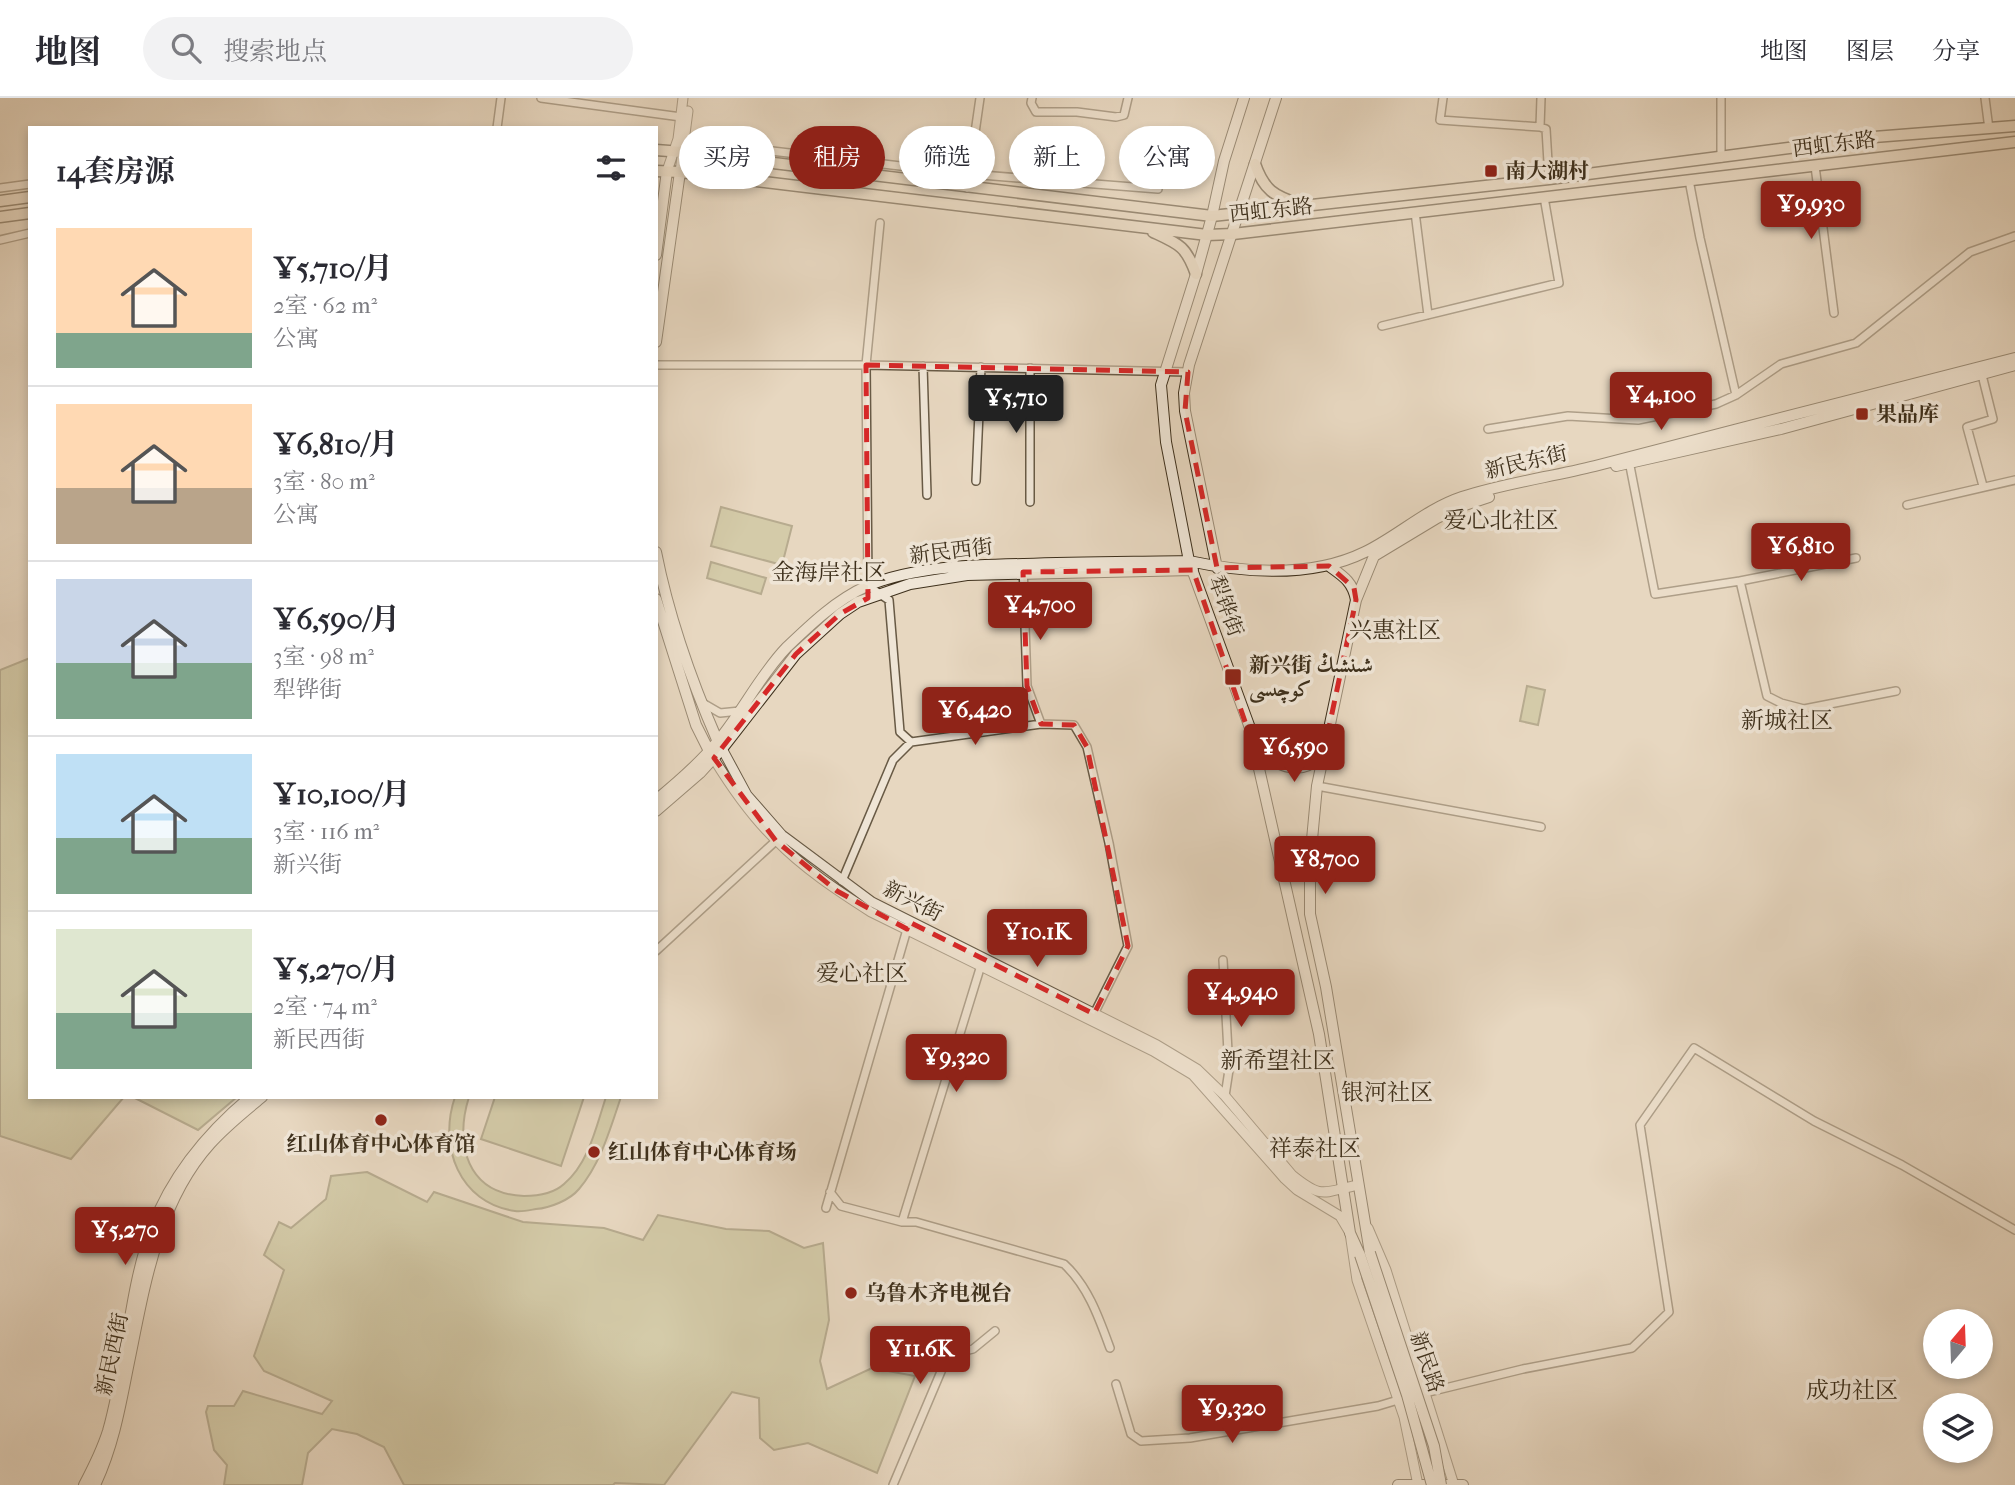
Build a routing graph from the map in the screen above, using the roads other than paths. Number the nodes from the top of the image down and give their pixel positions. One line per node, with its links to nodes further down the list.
1 (502, 98): 15 (street)
2 (541, 98): 14 (street)
3 (683, 98): 14 (street)
4 (689, 98): 17 (street)
5 (980, 98): 18 (street)
6 (1031, 98): 7 (street)
7 (1128, 98)
8 (1244, 98): 51 (main road, 犁铧街)
9 (1276, 98): 29 (main road, 犁铧街)
10 (1443, 98): 20 (street)
11 (1541, 98): 20 (street)
12 (1721, 98): 28 (street)
13 (1985, 98): 21 (street)
14 (681, 117): 16 (street)
15 (497, 126)
16 (682, 126)
17 (686, 126)
18 (976, 126)
19 (2015, 126): 21 (main road, 西虹东路)
20 (1540, 127): 37 (street)
21 (1989, 129): 23 (main road); 28 (main road, 西虹东路)
22 (2015, 142): 23 (main road, 西虹东路)
23 (1992, 144): 32 (main road, 西虹东路)
24 (658, 150): 26 (main road, 西虹东路)
25 (775, 151): 31 (street)
26 (679, 152)
27 (679, 156): 33 (street)
28 (1721, 158): 37 (main road, 西虹东路)
29 (1255, 163): 47 (main road); 50 (main road, 犁铧街)
30 (775, 164): 36 (main road, 西虹东路)
31 (899, 166)
32 (1815, 166): 38 (main road, 西虹东路); 62 (street)
33 (662, 171): 54 (main road)
34 (995, 176): 41 (street)
35 (679, 179): 65 (main road)
36 (899, 179)
37 (1549, 179): 47 (main road, 西虹东路)
38 (1689, 180): 45 (main road, 西虹东路); 76 (street)
39 (775, 183): 55 (main road, 西虹东路)
40 (28, 184): 42 (street)
41 (1119, 186)
42 (0, 188)
43 (976, 189): 51 (main road, 西虹东路)
44 (28, 197): 46 (main road)
45 (1545, 197): 48 (main road, 西虹东路); 63 (street)
46 (0, 201)
47 (1302, 205): 50 (main road, 西虹东路)
48 (1415, 212): 57 (main road, 西虹东路); 63 (street)
49 (28, 213): 52 (main road)
50 (1240, 213): 51 (main road, 西虹东路); 57 (main road, 犁铧街)
51 (1212, 216): 58 (main road, 犁铧街)
52 (0, 217)
53 (880, 223): 68 (street)
54 (658, 227)
55 (1144, 228): 58 (main road, 西虹东路); 61 (main road)
56 (28, 233): 60 (street)
57 (1233, 234): 58 (main road, 西虹东路); 75 (main road, 犁铧街)
58 (1206, 235): 61 (main road, 犁铧街)
59 (2015, 236): 76 (street)
60 (0, 240)
61 (1196, 274): 74 (main road, 犁铧街)
62 (1834, 313)
63 (1428, 315): 64 (street)
64 (1382, 326)
65 (658, 328)
66 (2015, 358): 73 (main road, 新民东街)
67 (658, 365): 68 (street)
68 (866, 365): 70 (street); 92 (street)
69 (2015, 365): 73 (main road, 新民东街)
70 (923, 366): 71 (street); 82 (street)
71 (981, 367): 72 (street); 80 (street)
72 (1030, 368): 74 (street); 83 (street)
73 (1981, 370): 78 (main road, 新民东街); 81 (street)
74 (1165, 371): 75 (street); 87 (main road, 犁铧街)
75 (1188, 372): 90 (main road, 犁铧街)
76 (1736, 395): 77 (street)
77 (1488, 429)
78 (1629, 460): 88 (main road, 新民东街); 91 (street); 94 (main road, 新民东街)
79 (2015, 480): 81 (street)
80 (976, 481)
81 (1983, 486): 84 (street)
82 (927, 495)
83 (1030, 502)
84 (1907, 505)
85 (1856, 558): 91 (street)
86 (658, 561): 97 (main road, 新兴街)
87 (1191, 566): 89 (main road, 新民西街); 90 (main road, 新民西街); 102 (main road, 犁铧街)
88 (1329, 566): 90 (main road, 新民东街); 94 (main road)
89 (1023, 568): 92 (main road, 新民西街); 93 (main road, 新民西街); 99 (street)
90 (1217, 568)
91 (1740, 581): 96 (street)
92 (868, 586): 93 (street); 98 (main road, 新民西街)
93 (879, 593): 100 (street); 101 (main road, 新民西街)
94 (1356, 600): 103 (main road)
95 (658, 606): 104 (main road, 新兴街)
96 (1896, 691)
97 (701, 702): 98 (street); 101 (main road, 新兴街)
98 (740, 711): 101 (main road, 新民西街)
99 (1041, 724): 100 (street); 115 (street)
100 (911, 742): 110 (street)
101 (720, 745): 104 (main road, 新民西街); 109 (street, 新兴街)
102 (1255, 751): 103 (main road); 120 (main road, 犁铧街)
103 (1324, 751): 105 (main road)
104 (712, 755): 106 (main road, 新民西街); 107 (main road, 新民西街); 109 (street, 新兴街)
105 (1317, 786): 108 (street); 119 (main road)
106 (658, 798)
107 (658, 809)
108 (1541, 827)
109 (779, 838): 110 (street, 新兴街); 111 (street, 新兴街); 112 (street)
110 (842, 881): 111 (street, 新兴街)
111 (908, 925): 114 (street, 新兴街); 121 (street)
112 (658, 949)
113 (1223, 960): 116 (street)
114 (982, 962): 115 (street, 新兴街); 124 (street); 126 (street, 新兴街)
115 (1094, 1014): 116 (street, 新兴街)
116 (1224, 1096): 120 (street, 新兴街)
117 (248, 1099): 134 (main road, 新民西街)
118 (260, 1099): 135 (main road, 新民西街)
119 (1358, 1185): 120 (street, 新兴街); 123 (main road)
120 (1342, 1188): 126 (main road, 犁铧街)
121 (830, 1192): 122 (street); 124 (street)
122 (825, 1208)
123 (1364, 1217): 127 (main road); 131 (street)
124 (902, 1222): 129 (street)
125 (2015, 1230): 131 (street)
126 (1350, 1233): 127 (main road, 犁铧街); 132 (street)
127 (1365, 1254): 138 (main road, 新民路, bridge); 139 (main road, 新民路, bridge)
128 (996, 1331): 136 (street)
129 (1110, 1348)
130 (1116, 1384): 132 (street)
131 (1425, 1393): 140 (street)
132 (1398, 1400): 133 (street)
133 (1418, 1484): 137 (main road); 140 (main road)
134 (85, 1485)
135 (95, 1485)
136 (893, 1485)
137 (1398, 1485)
138 (1432, 1485)
139 (1441, 1485)
140 (1456, 1485)

